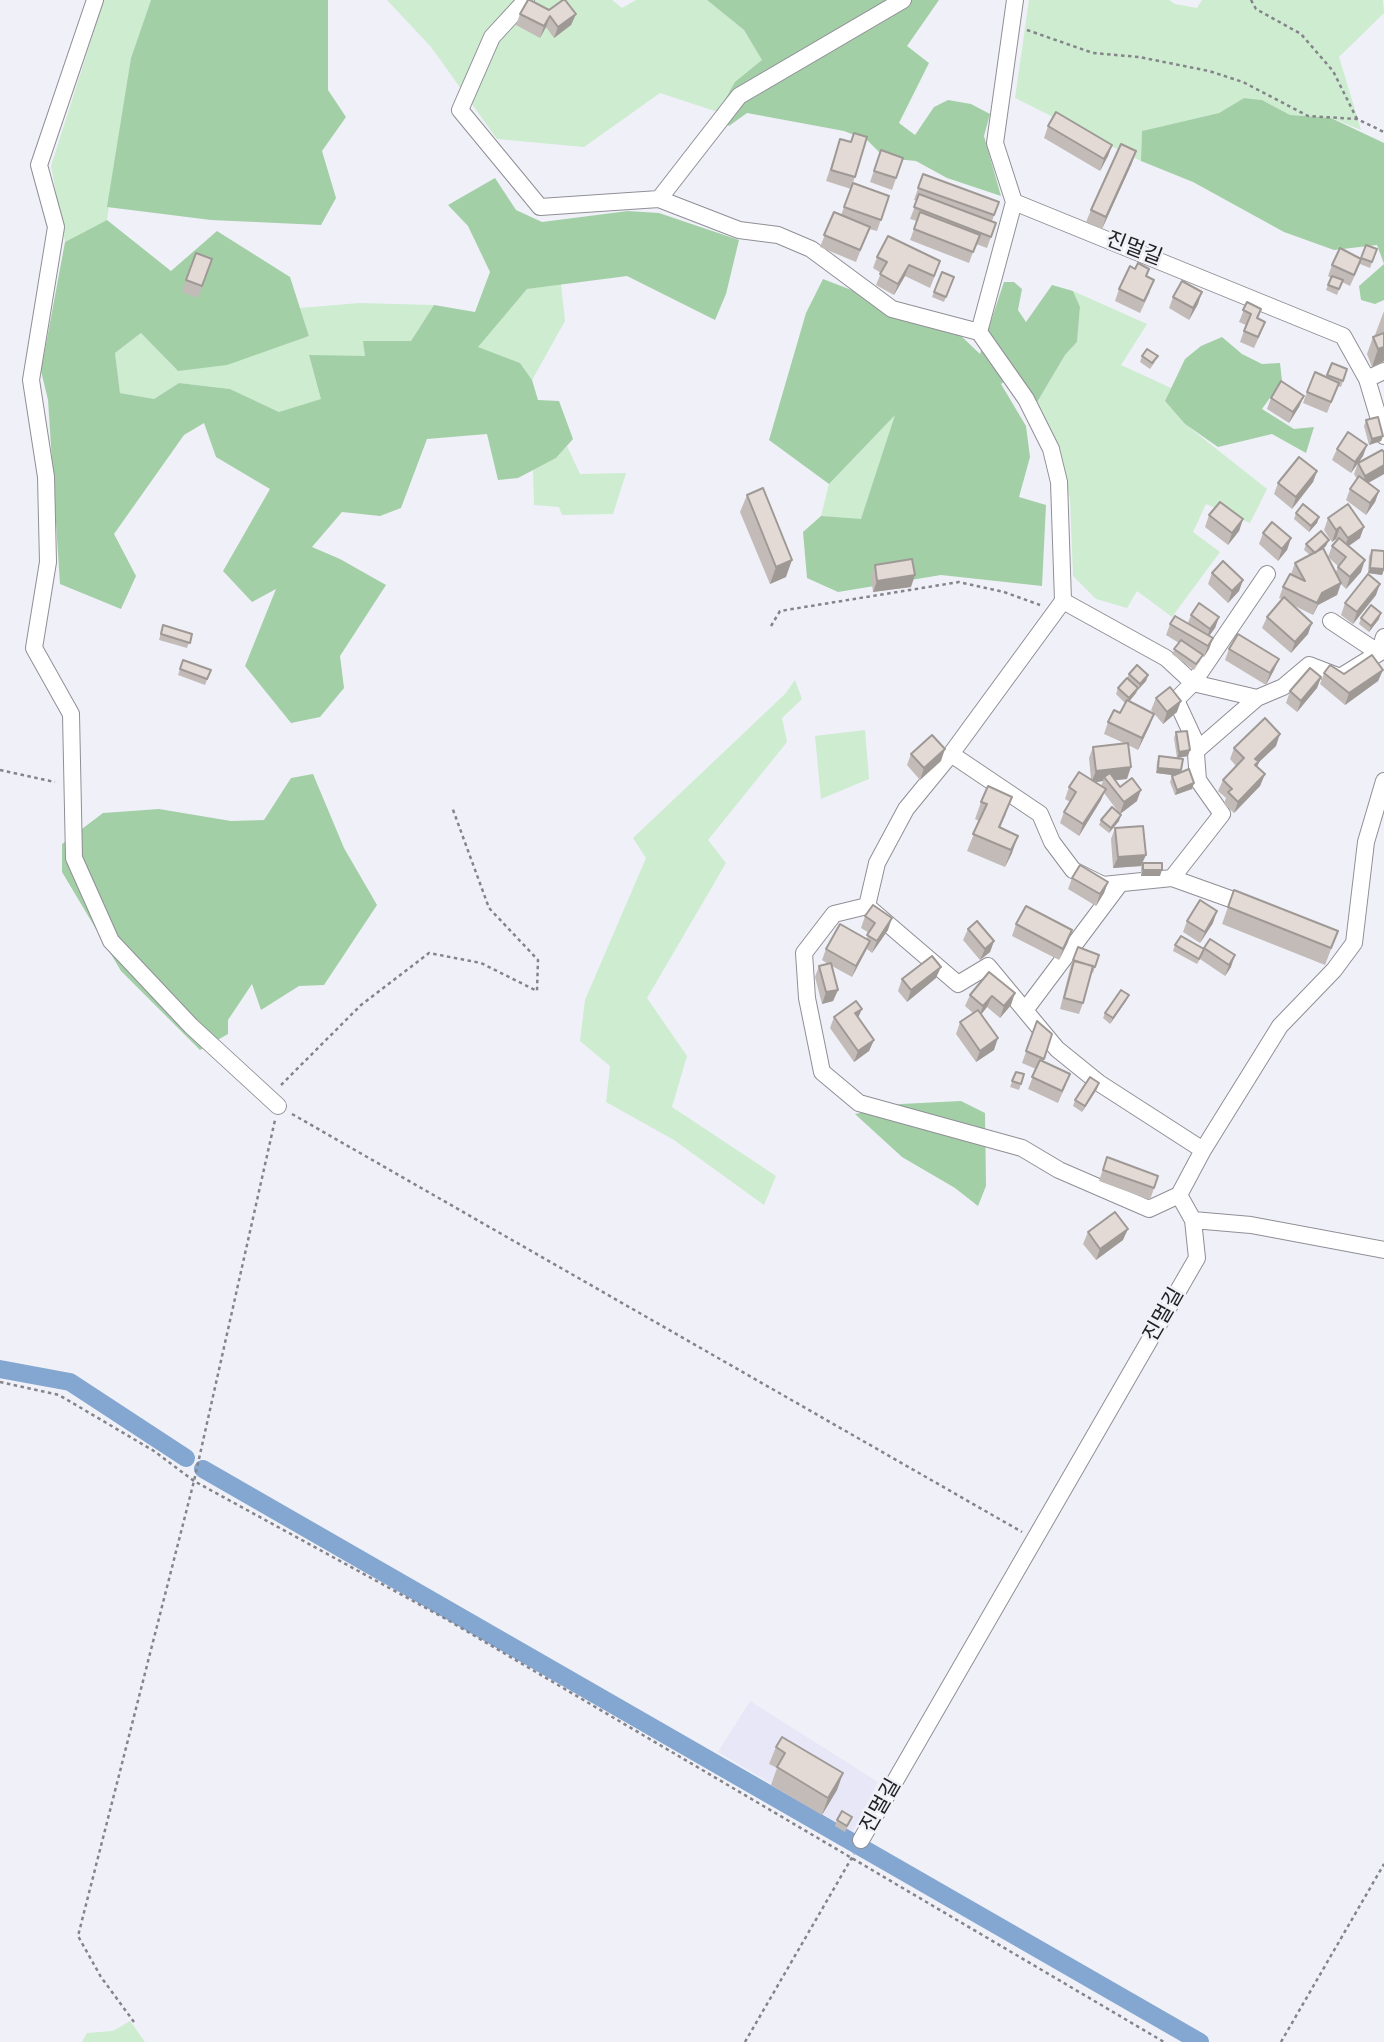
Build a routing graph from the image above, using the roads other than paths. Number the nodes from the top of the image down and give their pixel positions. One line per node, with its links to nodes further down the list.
1 (95, 0): 25 (street)
2 (526, 0): 5 (street)
3 (902, 0): 5 (street)
4 (1015, 0): 6 (street)
5 (659, 198): 7 (street)
6 (1014, 202): 7 (street); 9 (street, 진멀길)
7 (979, 332): 12 (street)
8 (1384, 371): 9 (street)
9 (1367, 379): 10 (street, 진멀길)
10 (1384, 436)
11 (1267, 573): 15 (street)
12 (1060, 606): 15 (street); 18 (street)
13 (1331, 621): 14 (street)
14 (1382, 645): 16 (street)
15 (1193, 683): 16 (street); 17 (street)
16 (1257, 698): 17 (street)
17 (1196, 751): 20 (street)
18 (951, 754): 21 (street); 22 (street)
19 (1384, 781): 26 (street)
20 (1172, 878): 21 (street); 23 (street)
21 (1119, 885): 24 (street)
22 (867, 905): 24 (street); 27 (street)
23 (1263, 911)
24 (1026, 1009): 26 (street)
25 (273, 1101)
26 (1203, 1150): 27 (street)
27 (1179, 1195): 28 (street, 진멀길)
28 (1193, 1220): 29 (street); 30 (street, 진멀길)
29 (1384, 1251)
30 (861, 1840)

